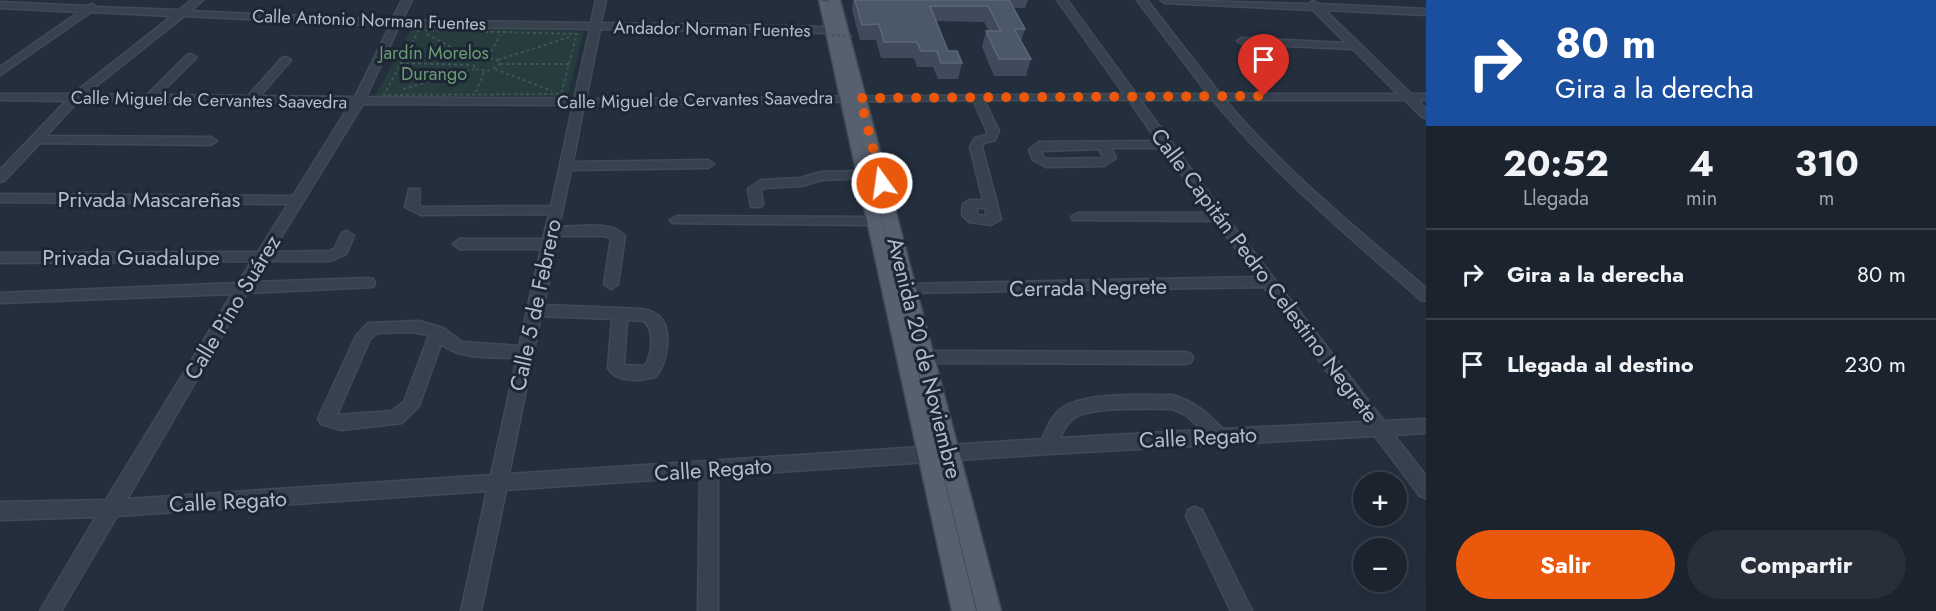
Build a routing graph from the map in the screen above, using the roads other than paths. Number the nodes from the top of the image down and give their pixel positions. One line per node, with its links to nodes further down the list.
1 (102, 0): 13 (street)
2 (198, 0): 15 (street)
3 (407, 0): 16 (street, Calle Pino Suárez)
4 (601, 0): 17 (street, Calle 5 de Febrero)
5 (822, 0): 18 (main road, Avenida 20 de Noviembre)
6 (834, 0): 32 (main road, Avenida 20 de Noviembre)
7 (1062, 0): 24 (street, Calle Capitán Pedro Celestino Negrete)
8 (1142, 0): 25 (street)
9 (1165, 0): 11 (street)
10 (1, 2): 13 (street, Calle Antonio Norman Fuentes)
11 (1231, 2): 12 (street)
12 (1312, 4): 14 (street); 20 (street)
13 (90, 9): 15 (street, Calle Antonio Norman Fuentes); 23 (street)
14 (1426, 12)
15 (182, 13): 16 (street, Calle Antonio Norman Fuentes); 30 (street)
16 (394, 23): 17 (street, Calle Antonio Norman Fuentes); 34 (street, Calle Pino Suárez)
17 (595, 27): 18 (street, Andador Norman Fuentes); 35 (street, Calle 5 de Febrero)
18 (827, 33): 32 (main road, Avenida 20 de Noviembre)
19 (1242, 41): 20 (street)
20 (1354, 46): 28 (street)
21 (191, 57): 31 (street)
22 (286, 60): 33 (street)
23 (0, 72)
24 (1133, 96): 25 (street, Calle Miguel de Cervantes Saavedra); 27 (street, Calle Miguel de Cervantes Saavedra); 38 (street, Calle Capitán Pedro Celestino Negrete)
25 (1216, 96): 28 (street, Calle Miguel de Cervantes Saavedra); 65 (street)
26 (0, 97): 30 (street, Calle Miguel de Cervantes Saavedra)
27 (977, 97): 32 (street, Calle Miguel de Cervantes Saavedra); 49 (street)
28 (1406, 97): 29 (street, Calle Miguel de Cervantes Saavedra); 36 (street)
29 (1426, 97)
30 (75, 98): 31 (street, Calle Miguel de Cervantes Saavedra); 37 (street)
31 (150, 98): 33 (street, Calle Miguel de Cervantes Saavedra)
32 (852, 99): 35 (street, Calle Miguel de Cervantes Saavedra); 43 (main road, Avenida 20 de Noviembre); 64 (main road, Avenida 20 de Noviembre)
33 (250, 100): 34 (street, Calle Miguel de Cervantes Saavedra)
34 (358, 102): 35 (street, Calle Miguel de Cervantes Saavedra); 47 (street, Calle Pino Suárez)
35 (578, 102): 42 (street, Calle 5 de Febrero)
36 (1426, 115)
37 (36, 139): 39 (street); 44 (street)
38 (1163, 140): 40 (street); 52 (street, Calle Capitán Pedro Celestino Negrete)
39 (211, 141)
40 (1103, 145): 40 (street)
41 (708, 164): 42 (street)
42 (564, 166): 50 (street, Calle 5 de Febrero)
43 (862, 175): 48 (street); 54 (main road, Avenida 20 de Noviembre)
44 (0, 178)
45 (414, 192): 50 (street)
46 (0, 198): 47 (street, Privada Mascareñas)
47 (298, 200): 58 (street, Calle Pino Suárez)
48 (756, 204)
49 (990, 204)
50 (555, 210): 56 (street, Calle 5 de Febrero)
51 (1078, 217): 52 (street)
52 (1219, 217): 60 (street, Calle Capitán Pedro Celestino Negrete)
53 (677, 220): 54 (street)
54 (873, 220): 77 (main road, Avenida 20 de Noviembre)
55 (347, 236): 58 (street, Privada Guadalupe)
56 (549, 238): 57 (street); 62 (street); 67 (street, Calle 5 de Febrero)
57 (460, 244)
58 (263, 256): 59 (street, Privada Guadalupe); 63 (street, Calle Pino Suárez)
59 (0, 258)
60 (1268, 282): 64 (street, Cerrada Negrete); 74 (street, Calle Capitán Pedro Celestino Negrete)
61 (368, 284): 63 (street)
62 (611, 284)
63 (242, 289): 66 (street); 81 (street, Calle Pino Suárez)
64 (908, 289): 71 (main road, Avenida 20 de Noviembre)
65 (1426, 296)
66 (0, 298)
67 (534, 310): 68 (street); 70 (street, Calle 5 de Febrero)
68 (620, 314)
69 (438, 332): 69 (street); 70 (street)
70 (526, 353): 79 (street, Calle 5 de Febrero)
71 (926, 357): 72 (street); 77 (main road, Avenida 20 de Noviembre)
72 (1185, 358)
73 (1426, 426): 74 (street, Calle Regato)
74 (1379, 428): 75 (street, Calle Regato); 80 (street, Calle Capitán Pedro Celestino Negrete)
75 (1218, 436): 76 (street, Calle Regato); 76 (street)
76 (1048, 446): 77 (street, Calle Regato)
77 (938, 453): 78 (street, Calle Regato); 87 (main road, Avenida 20 de Noviembre); 88 (main road, Avenida 20 de Noviembre)
78 (709, 469): 79 (street, Calle Regato); 86 (street)
79 (499, 484): 81 (street, Calle Regato); 85 (street, Calle 5 de Febrero)
80 (1426, 490)
81 (112, 508): 82 (street, Calle Regato); 84 (street, Calle Pino Suárez)
82 (0, 511)
83 (1195, 516): 89 (street)
84 (50, 611)
85 (471, 611)
86 (708, 611)
87 (964, 611)
88 (989, 611)
89 (1242, 611)

